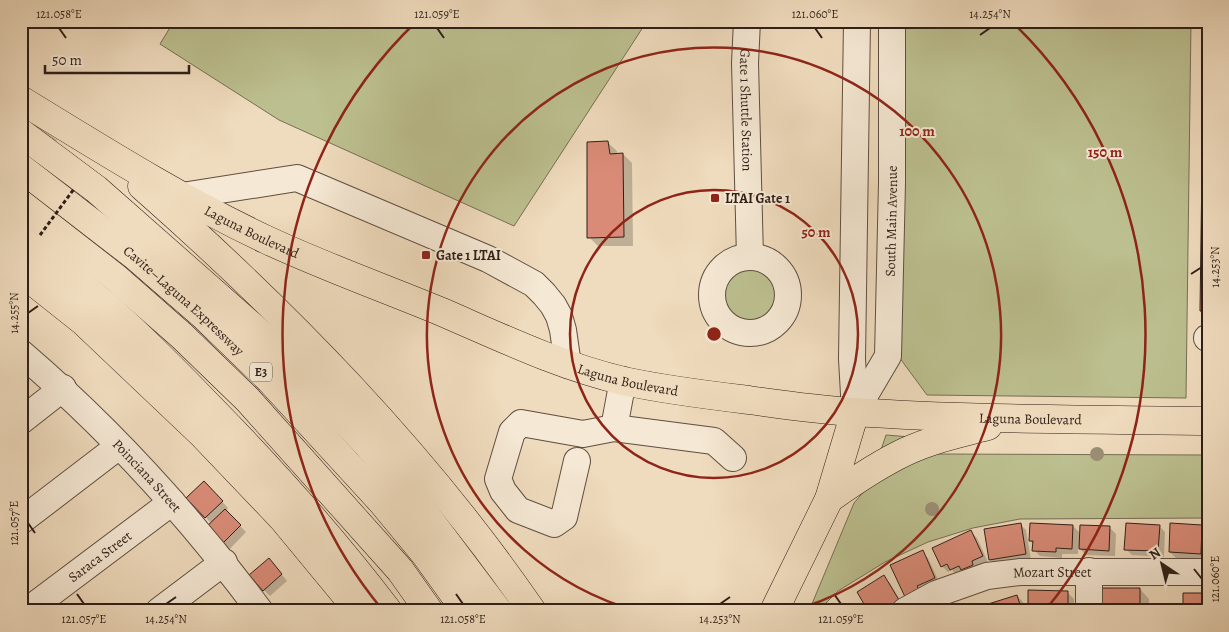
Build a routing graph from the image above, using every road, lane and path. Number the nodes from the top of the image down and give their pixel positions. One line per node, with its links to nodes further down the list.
1 (747, 21): 12 (street, Gate 1 Shuttle Station)
2 (857, 21): 18 (street)
3 (892, 21): 18 (street, South Main Avenue)
4 (21, 100): 6 (main road, Laguna Boulevard)
5 (21, 133): 39 (main road)
6 (97, 147): 9 (main road, Laguna Boulevard); 40 (main road, Laguna Boulevard)
7 (21, 168): 38 (main road, Cavite–Laguna Expressway / E3)
8 (74, 188): 11 (path, bridge)
9 (182, 196): 15 (main road, Laguna Boulevard); 15 (street)
10 (21, 204): 37 (main road, Cavite–Laguna Expressway / E3)
11 (31, 237): 36 (main road)
12 (750, 257)
13 (21, 272): 35 (main road)
14 (21, 353): 17 (street, Poinciana Street)
15 (568, 365): 16 (main road, Laguna Boulevard)
16 (623, 380): 18 (main road, Laguna Boulevard); 22 (street)
17 (63, 388): 20 (street); 23 (street, Poinciana Street)
18 (855, 412): 19 (main road, Laguna Boulevard); 26 (main road)
19 (1016, 418): 21 (main road, Laguna Boulevard); 26 (main road)
20 (21, 421)
21 (1208, 421)
22 (614, 428): 24 (street); 25 (street)
23 (119, 446): 27 (street, Poinciana Street); 28 (street)
24 (733, 458)
25 (577, 461)
26 (829, 499): 41 (main road)
27 (172, 502): 29 (street, Poinciana Street); 32 (street, Saraca Street)
28 (21, 521)
29 (224, 562): 33 (street); 34 (street, Poinciana Street)
30 (1089, 571): 31 (street, Mozart Street); 42 (street, Mozart Street); 43 (street)
31 (1208, 572)
32 (27, 611)
33 (159, 611)
34 (260, 611)
35 (359, 611)
36 (388, 611)
37 (428, 611)
38 (466, 611)
39 (498, 611)
40 (532, 611)
41 (774, 611)
42 (905, 611)
43 (1089, 611)

